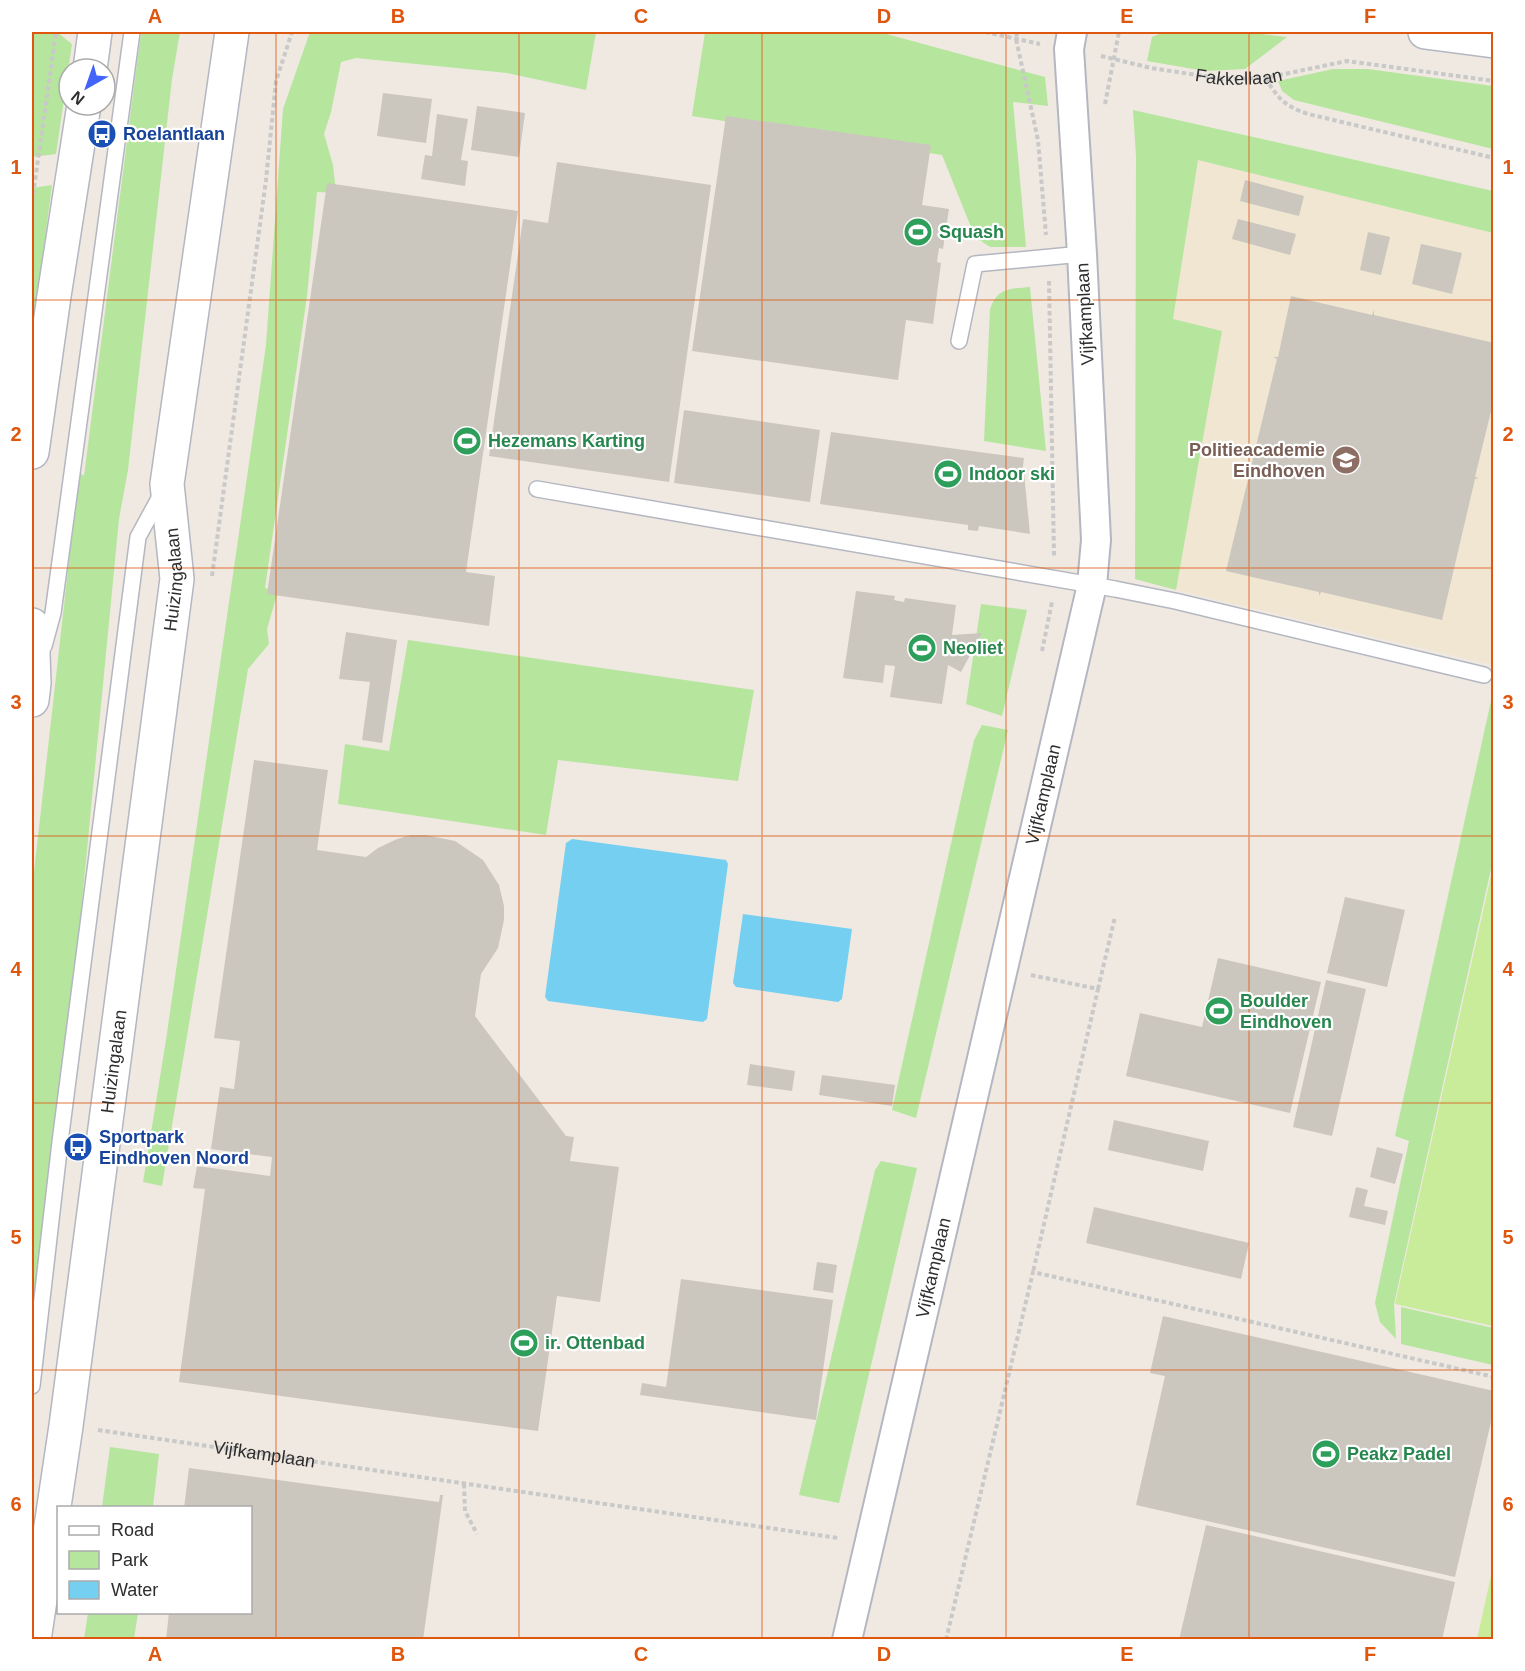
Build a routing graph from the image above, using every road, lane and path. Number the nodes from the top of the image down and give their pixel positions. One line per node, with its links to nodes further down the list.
1 (56, 32): 18 (path)
2 (96, 32): 12 (main road)
3 (132, 32): 31 (lane)
4 (232, 32): 24 (main road, Huizingalaan)
5 (985, 32): 9 (path, Fakkellaan)
6 (1017, 32): 9 (path, Vijfkamplaan)
7 (1119, 32): 13 (path)
8 (1425, 32): 11 (main road)
9 (1016, 39): 10 (path, Fakkellaan); 21 (path, Vijfkamplaan)
10 (1070, 40): 13 (path, Fakkellaan); 20 (street, Vijfkamplaan)
11 (1494, 41)
12 (92, 57)
13 (1115, 59): 14 (path, Fakkellaan)
14 (1265, 78): 15 (path, Fakkellaan); 17 (path)
15 (1494, 81)
16 (82, 117): 23 (main road)
17 (1494, 158)
18 (34, 169): 19 (path)
19 (32, 202)
20 (1082, 254): 21 (lane); 27 (street, Vijfkamplaan)
21 (1048, 257): 22 (lane); 26 (path, Vijfkamplaan)
22 (959, 341)
23 (32, 452)
24 (167, 484): 37 (lane, Huizingalaan); 38 (main road, Huizingalaan)
25 (537, 489): 26 (lane)
26 (1054, 577): 27 (lane); 29 (path, Vijfkamplaan)
27 (1092, 585): 30 (lane); 43 (street, Vijfkamplaan)
28 (32, 625): 31 (main road)
29 (1041, 654)
30 (1484, 675)
31 (33, 691)
32 (1115, 917): 34 (path)
33 (1030, 974): 34 (path)
34 (1098, 989): 35 (path)
35 (1033, 1272): 36 (path); 44 (path)
36 (1494, 1377)
37 (32, 1386)
38 (66, 1426): 39 (path, Vijfkamplaan); 42 (main road, Huizingalaan)
39 (464, 1484): 40 (path); 41 (path, Vijfkamplaan)
40 (477, 1534)
41 (837, 1550)
42 (34, 1640)
43 (846, 1640)
44 (946, 1640)

